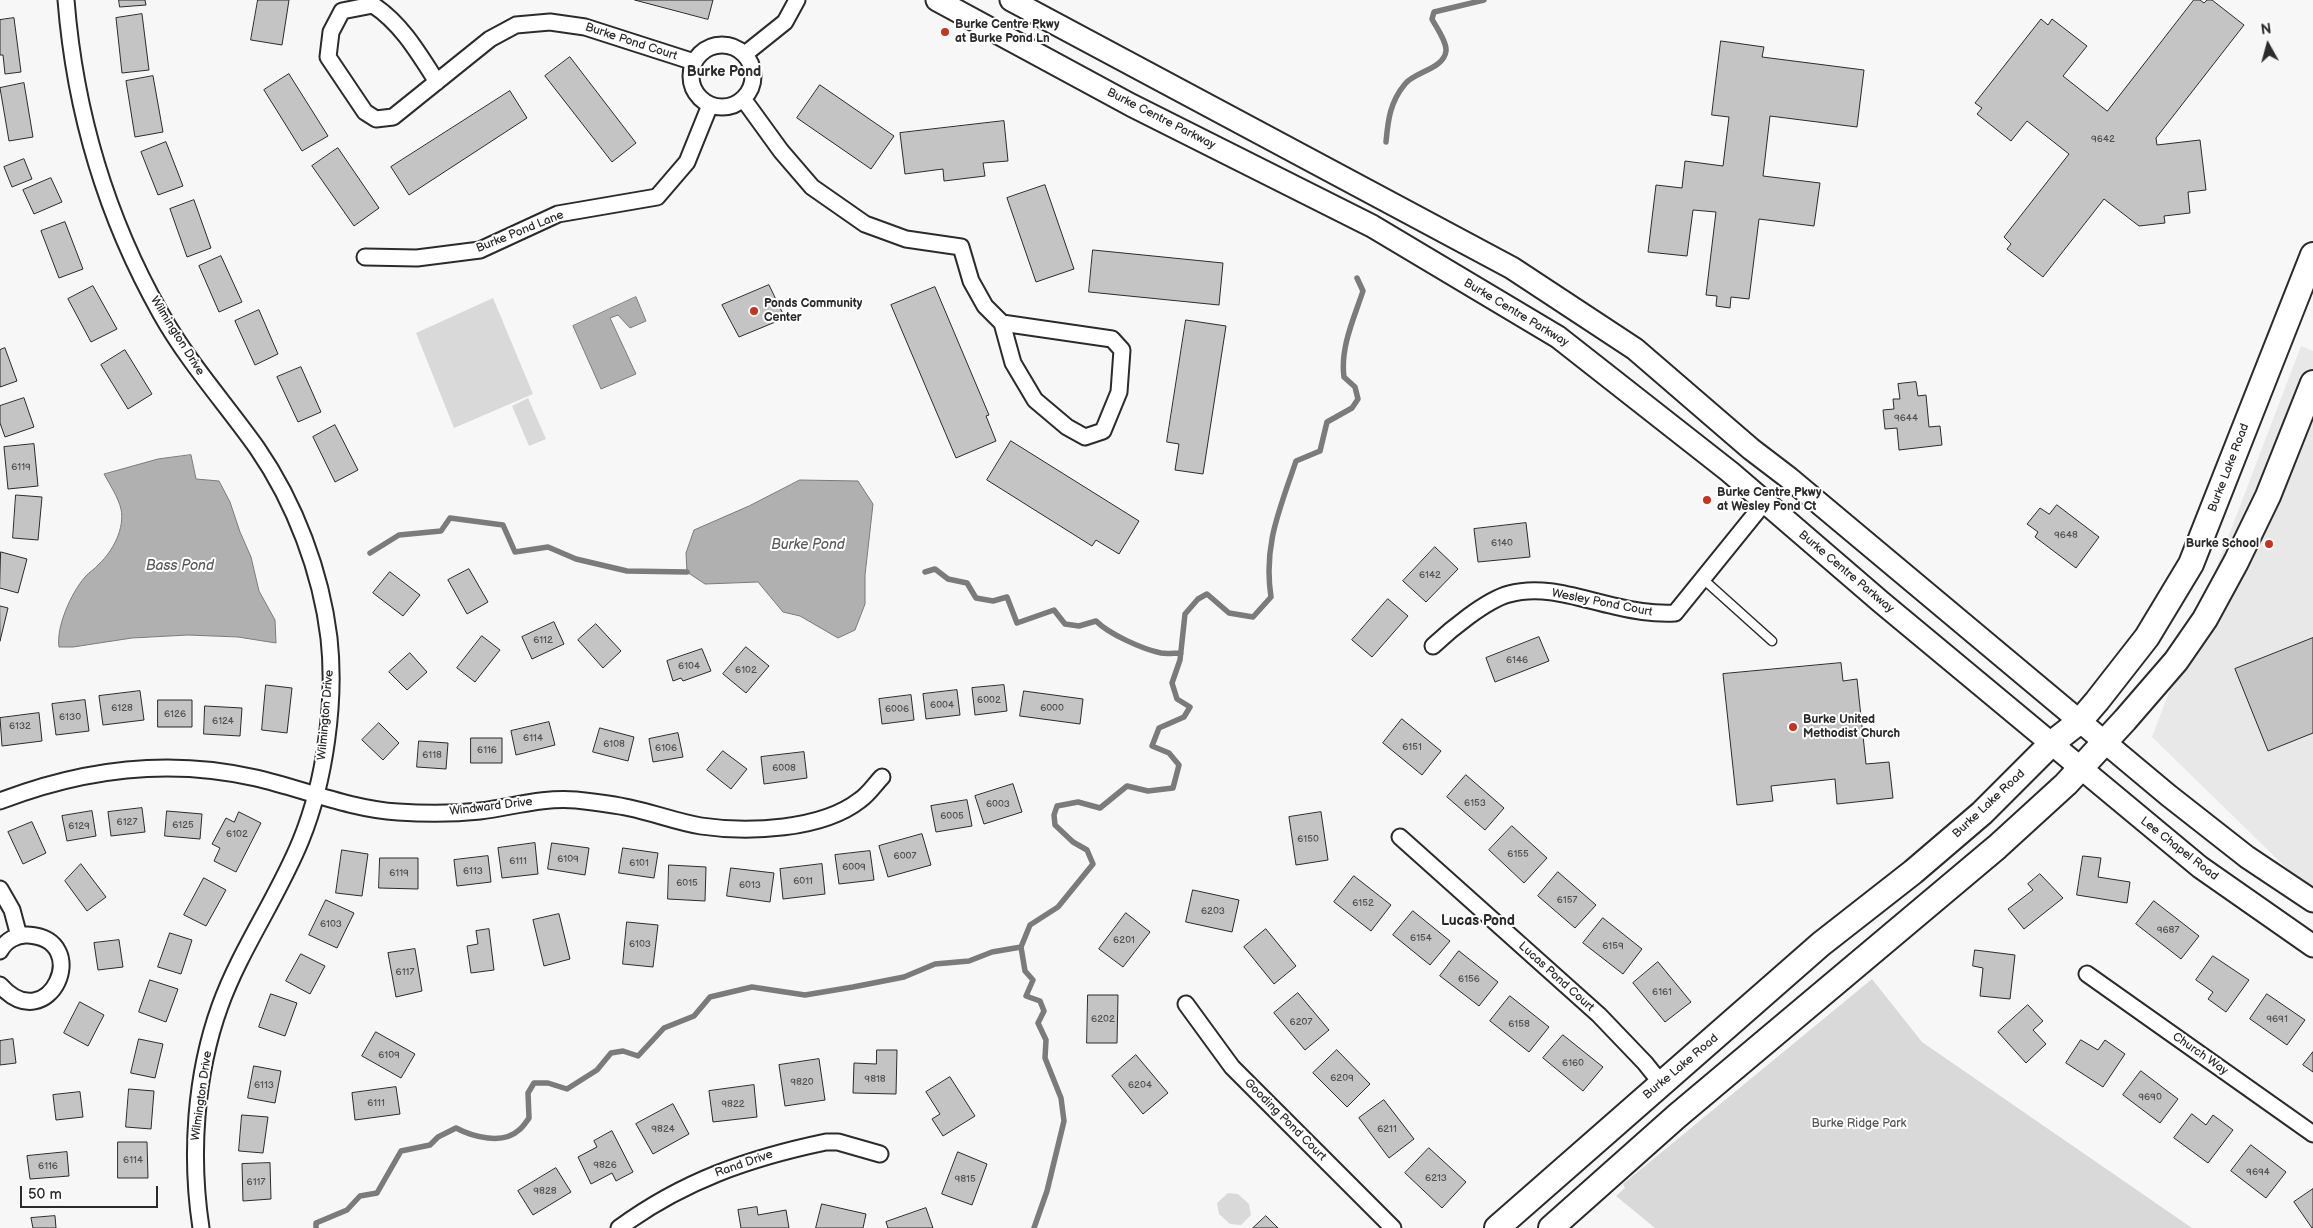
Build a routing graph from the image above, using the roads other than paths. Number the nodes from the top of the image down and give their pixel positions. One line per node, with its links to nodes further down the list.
1 (66, 0): 23 (street, Wilmington Drive)
2 (797, 0): 5 (street)
3 (937, 0): 14 (main road, Burke Centre Parkway)
4 (1011, 0): 18 (main road)
5 (745, 54): 6 (street); 8 (street)
6 (694, 62): 7 (street, Burke Pond Court); 9 (street)
7 (437, 82): 7 (street, Burke Pond Court)
8 (744, 100): 9 (street); 12 (street)
9 (710, 105): 11 (street, Burke Pond Lane)
10 (2313, 255): 18 (main road, Burke Lake Road)
11 (365, 257)
12 (1002, 323): 12 (street)
13 (2313, 383): 19 (main road)
14 (1764, 503): 15 (street, Wesley Pond Court); 20 (main road, Burke Centre Parkway)
15 (1703, 579): 16 (lane); 17 (street, Wesley Pond Court)
16 (1772, 641)
17 (1434, 646)
18 (2079, 722): 19 (main road); 20 (main road, Burke Lake Road)
19 (2104, 741): 21 (main road); 27 (main road)
20 (2052, 743): 21 (main road, Lee Chapel Road); 34 (main road, Burke Lake Road)
21 (2080, 768): 29 (main road, Lee Chapel Road); 41 (main road)
22 (882, 777): 23 (street, Windward Drive)
23 (315, 794): 24 (street, Windward Drive); 37 (street, Wilmington Drive)
24 (0, 801)
25 (1400, 837): 34 (street, Lucas Pond Court)
26 (0, 889): 28 (street)
27 (2313, 901)
28 (20, 936): 30 (street); 32 (street)
29 (2313, 946)
30 (0, 951)
31 (2087, 974): 35 (street, Church Way)
32 (0, 985)
33 (1186, 1004): 39 (street, Gooding Pond Court)
34 (1661, 1083): 40 (main road, Burke Lake Road)
35 (2313, 1134)
36 (880, 1154): 38 (street, Rand Drive)
37 (201, 1228)
38 (619, 1228)
39 (1393, 1228)
40 (1497, 1228)
41 (1551, 1228)

